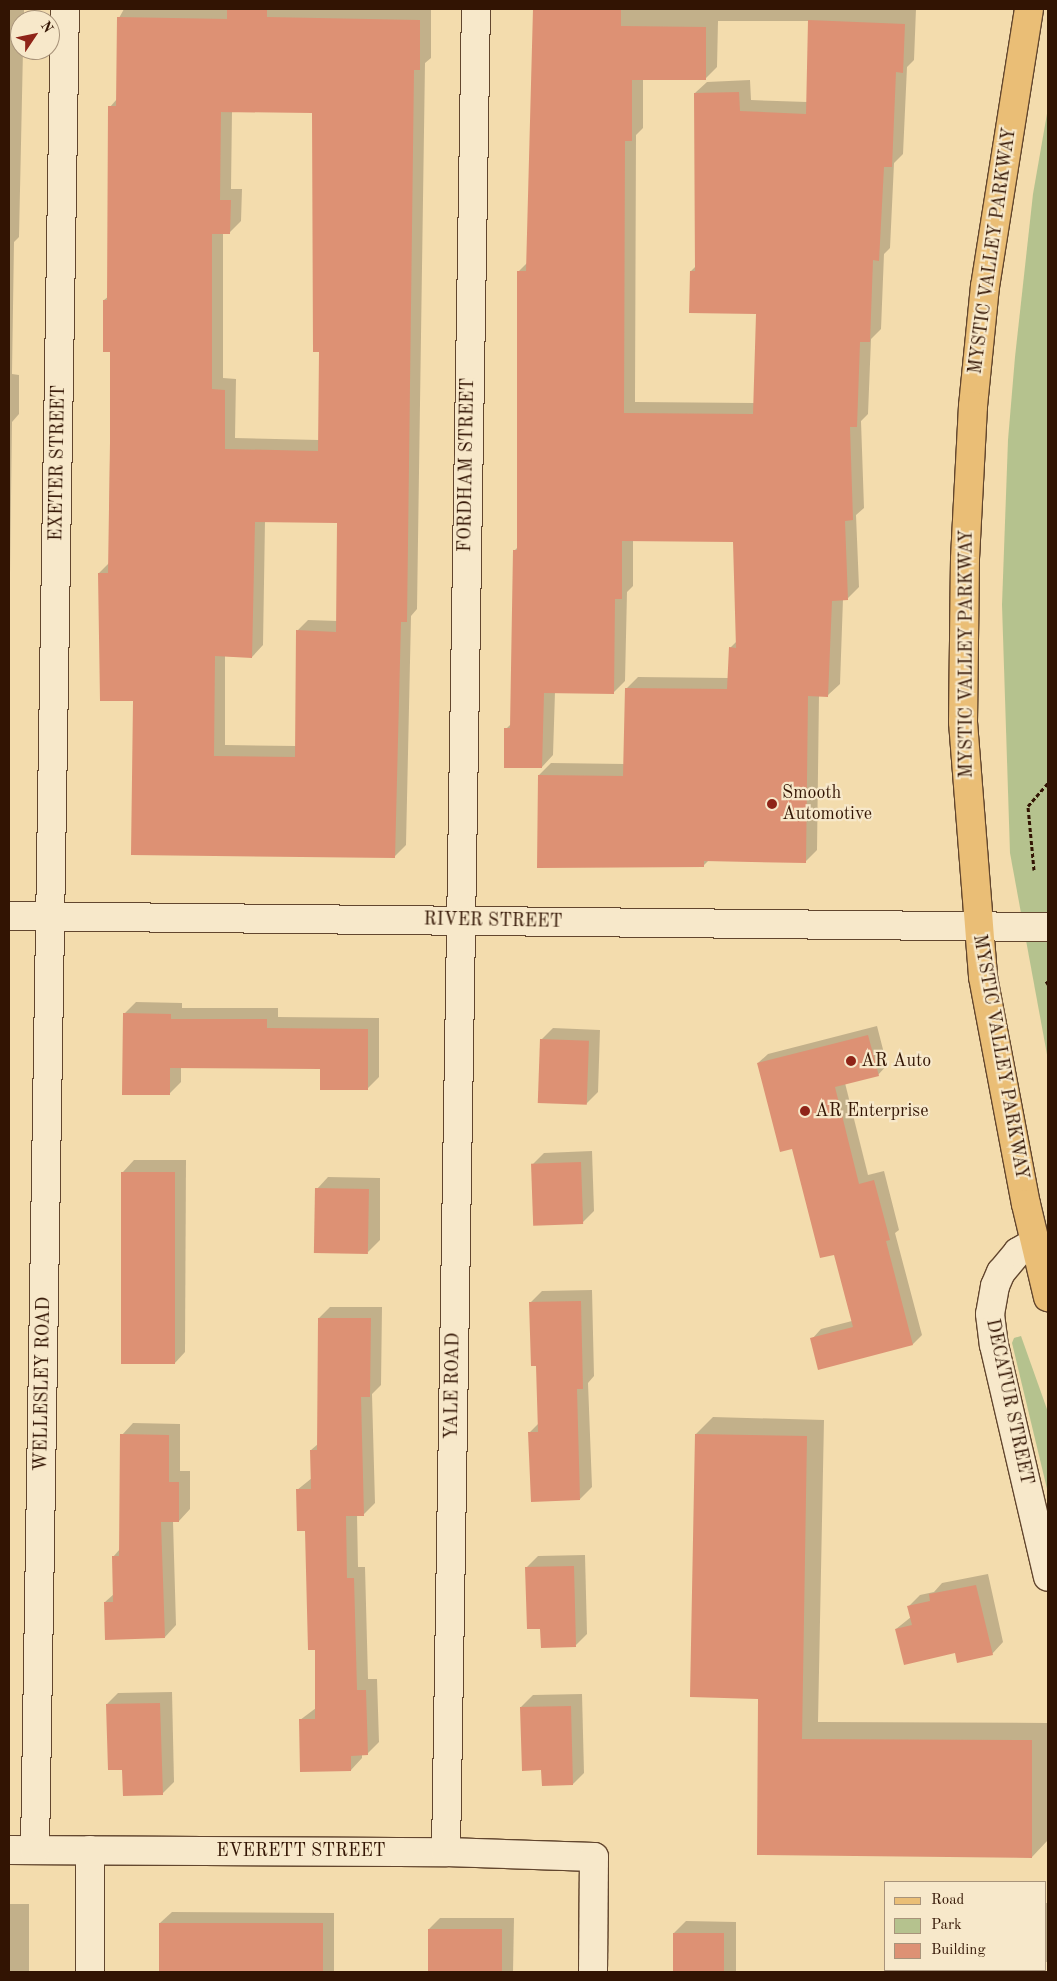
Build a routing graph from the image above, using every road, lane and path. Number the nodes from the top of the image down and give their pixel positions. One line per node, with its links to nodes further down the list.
1 (65, 9): 7 (street, EXETER STREET)
2 (476, 9): 8 (street, FORDHAM STREET)
3 (1029, 9): 10 (main road, MYSTIC VALLEY PARKWAY)
4 (1048, 783): 5 (path)
5 (1034, 870)
6 (9, 916): 7 (street, RIVER STREET)
7 (51, 918): 8 (street, RIVER STREET); 14 (street, WELLESLEY ROAD)
8 (459, 920): 10 (street, RIVER STREET); 16 (street, YALE ROAD)
9 (1048, 927): 10 (street, RIVER STREET)
10 (978, 928): 11 (main road, MYSTIC VALLEY PARKWAY)
11 (1035, 1242): 12 (main road, MYSTIC VALLEY PARKWAY); 13 (street, DECATUR STREET)
12 (1048, 1297)
13 (1048, 1577)
14 (22, 1850): 15 (street, EVERETT STREET)
15 (90, 1850): 16 (street, EVERETT STREET); 17 (street)
16 (446, 1852): 18 (street, EVERETT STREET)
17 (90, 1972)
18 (593, 1972)

